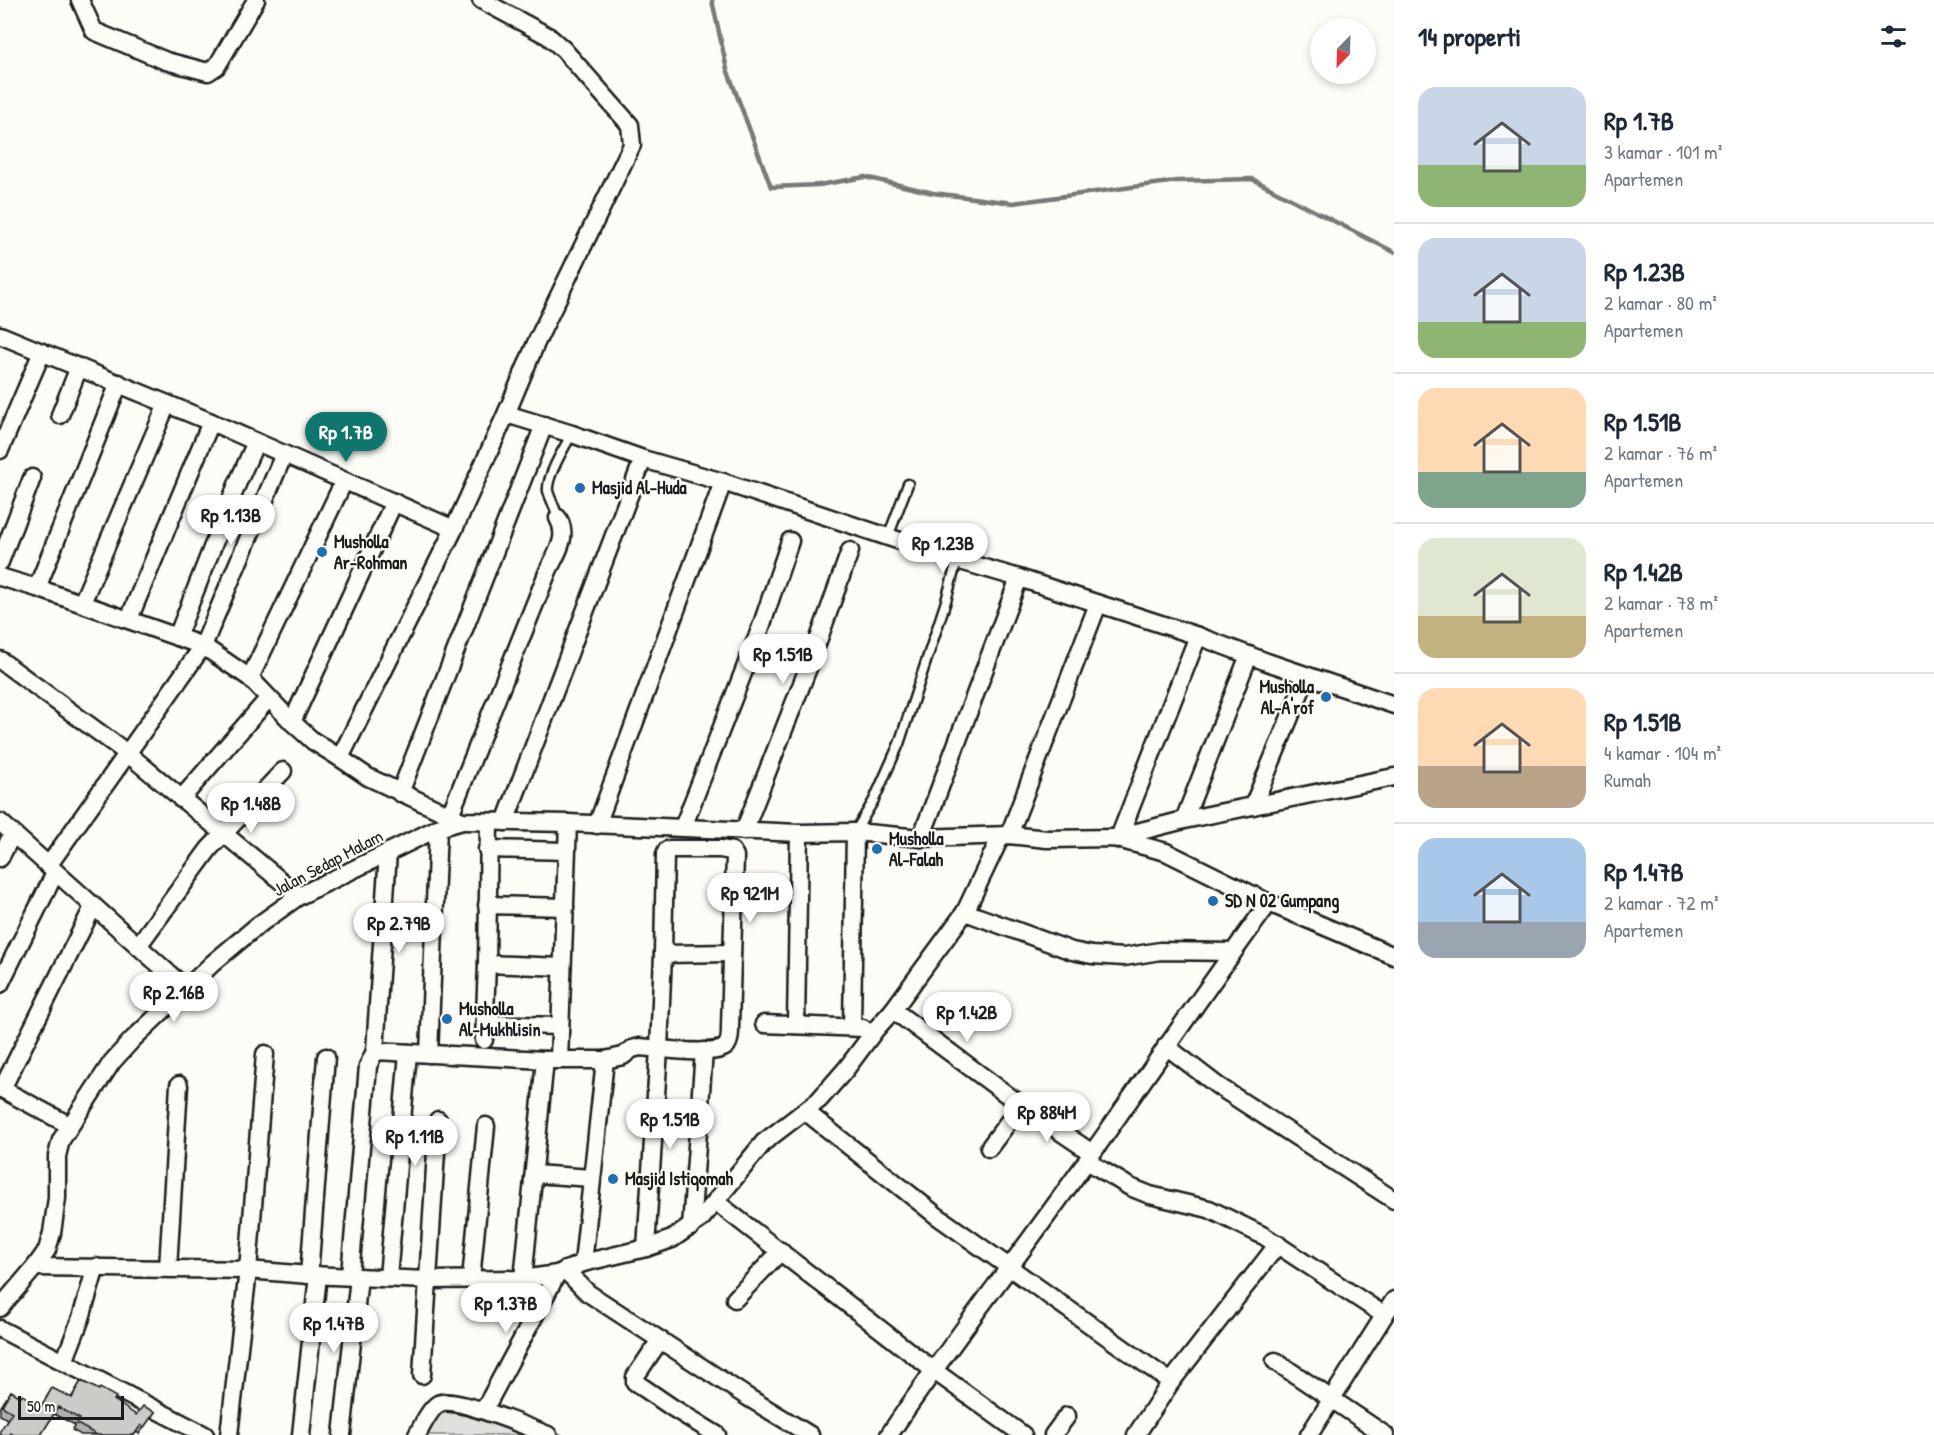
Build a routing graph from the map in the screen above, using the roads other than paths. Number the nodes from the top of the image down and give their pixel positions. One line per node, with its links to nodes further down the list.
1 (80, 0): 2 (street)
2 (256, 0)
3 (481, 0): 9 (street)
4 (0, 335): 5 (street)
5 (42, 352): 6 (street); 15 (street)
6 (79, 367): 7 (street); 10 (street)
7 (119, 383): 8 (street); 32 (street)
8 (167, 404): 11 (street); 33 (street)
9 (507, 412): 12 (street); 24 (street)
10 (60, 415)
11 (211, 422): 14 (street); 35 (street)
12 (544, 425): 13 (street); 50 (street)
13 (572, 434): 17 (street); 23 (lane)
14 (256, 442): 16 (street); 37 (street)
15 (0, 450)
16 (284, 454): 19 (street); 38 (street)
17 (643, 459): 20 (street); 56 (street)
18 (32, 478): 29 (street)
19 (344, 481): 22 (street); 42 (street)
20 (723, 482): 25 (street); 58 (street)
21 (908, 484): 25 (lane)
22 (394, 502): 24 (street); 45 (street)
23 (558, 518): 53 (street)
24 (454, 529): 47 (street)
25 (888, 537): 28 (street)
26 (790, 541): 60 (street)
27 (850, 551): 61 (street)
28 (957, 560): 31 (street); 62 (lane)
29 (0, 562)
30 (0, 577): 32 (street)
31 (1019, 578): 34 (street); 68 (street)
32 (37, 588): 33 (street)
33 (82, 603): 35 (street)
34 (1098, 604): 36 (street); 66 (street)
35 (129, 619): 37 (street)
36 (1198, 636): 39 (street); 67 (street)
37 (177, 637): 38 (street)
38 (203, 645): 42 (street); 46 (street)
39 (1249, 655): 41 (street); 54 (street)
40 (0, 660): 46 (street)
41 (1307, 676): 44 (street); 52 (street)
42 (250, 678): 43 (street)
43 (268, 699): 45 (street); 51 (street)
44 (1394, 705)
45 (291, 722): 47 (street)
46 (127, 753): 51 (street); 74 (street)
47 (340, 758): 50 (street)
48 (283, 771): 64 (street)
49 (1394, 777): 52 (street)
50 (400, 793): 53 (street)
51 (181, 799): 64 (street)
52 (1253, 806): 54 (street)
53 (456, 818): 56 (street); 59 (street, Jalan Sedap Malam)
54 (1184, 820): 67 (street)
55 (0, 822): 65 (street)
56 (497, 822): 57 (street); 69 (street)
57 (568, 823): 58 (street); 71 (street)
58 (597, 825): 60 (street)
59 (438, 828): 72 (street, Jalan Sedap Malam); 102 (street)
60 (690, 828): 61 (street); 70 (street)
61 (744, 831): 63 (street)
62 (855, 832): 63 (street); 68 (street); 94 (street)
63 (799, 833): 92 (street)
64 (224, 834): 75 (street); 81 (street)
65 (12, 835): 73 (street); 74 (street)
66 (1005, 836): 67 (street); 68 (street); 80 (street)
67 (1117, 836): 76 (street)
68 (921, 838)
69 (487, 849): 71 (street); 77 (street)
70 (697, 849): 83 (street); 84 (street)
71 (566, 851): 79 (street)
72 (388, 852): 75 (street, Jalan Sedap Malam); 99 (street)
73 (0, 858)
74 (51, 870): 78 (street); 88 (street)
75 (299, 896): 89 (street, Jalan Sedap Malam)
76 (1269, 903): 82 (street); 85 (street)
77 (487, 904): 79 (street); 86 (street)
78 (93, 907): 81 (street); 107 (street)
79 (565, 907): 87 (street)
80 (965, 912): 82 (street); 90 (street)
81 (138, 946): 89 (street)
82 (1233, 952): 96 (street)
83 (732, 953): 84 (street); 98 (street)
84 (663, 954): 97 (street)
85 (1394, 956)
86 (487, 964): 87 (street); 93 (street)
87 (562, 967): 93 (street)
88 (0, 984)
89 (185, 988): 111 (street, Jalan Sedap Malam)
90 (893, 1010): 95 (street); 108 (street)
91 (764, 1024): 92 (street)
92 (796, 1025): 94 (street)
93 (560, 1026): 104 (street)
94 (852, 1027): 95 (street)
95 (876, 1029): 109 (street)
96 (1166, 1046): 114 (street); 117 (street)
97 (659, 1049): 98 (street); 105 (street); 121 (street)
98 (704, 1051): 119 (street)
99 (375, 1052): 100 (street); 131 (street)
100 (408, 1053): 102 (street); 132 (street)
101 (264, 1054): 128 (street)
102 (429, 1054): 104 (street)
103 (326, 1056): 130 (street)
104 (552, 1060): 105 (street); 115 (street)
105 (605, 1060): 116 (street)
106 (179, 1085): 126 (street)
107 (1, 1088): 111 (street)
108 (1021, 1105): 113 (street); 114 (street)
109 (805, 1111): 118 (street); 127 (street)
110 (438, 1120): 135 (street)
111 (69, 1125): 124 (street, Jalan Sedap Malam)
112 (486, 1126): 133 (street)
113 (989, 1148)
114 (1089, 1157): 120 (street); 127 (street)
115 (534, 1174): 116 (street); 134 (street)
116 (592, 1179): 123 (street)
117 (1394, 1200)
118 (716, 1202): 119 (street); 122 (street)
119 (690, 1227): 121 (street)
120 (1278, 1244): 139 (street); 146 (street)
121 (646, 1248): 123 (street)
122 (781, 1251): 136 (street); 144 (street)
123 (583, 1263): 129 (street)
124 (35, 1266): 125 (street); 138 (street, Jalan Sedap Malam)
125 (96, 1267): 126 (street); 143 (street)
126 (168, 1268): 128 (street)
127 (1010, 1268): 144 (street); 146 (street)
128 (248, 1269): 130 (street); 151 (street)
129 (561, 1272): 134 (street); 141 (street); 148 (street)
130 (313, 1275): 131 (street); 152 (street)
131 (354, 1276): 132 (street); 153 (street)
132 (388, 1277): 135 (street)
133 (471, 1279): 134 (street); 135 (street)
134 (523, 1279)
135 (427, 1280): 145 (street)
136 (735, 1299)
137 (1394, 1300): 139 (street)
138 (0, 1308)
139 (1384, 1315): 147 (street)
140 (0, 1329): 143 (street)
141 (660, 1340): 156 (street); 157 (street)
142 (1275, 1361): 147 (street)
143 (64, 1362): 150 (street)
144 (933, 1370): 158 (street); 159 (street)
145 (422, 1375)
146 (1171, 1382): 161 (street)
147 (1332, 1399): 162 (street); 163 (street)
148 (484, 1410): 154 (street); 155 (street)
149 (1067, 1416): 160 (street)
150 (205, 1435)
151 (229, 1435)
152 (301, 1435)
153 (342, 1435)
154 (417, 1435)
155 (548, 1435)
156 (717, 1435)
157 (810, 1435)
158 (889, 1435)
159 (1023, 1435)
160 (1053, 1435)
161 (1136, 1435)
162 (1309, 1435)
163 (1385, 1435)

